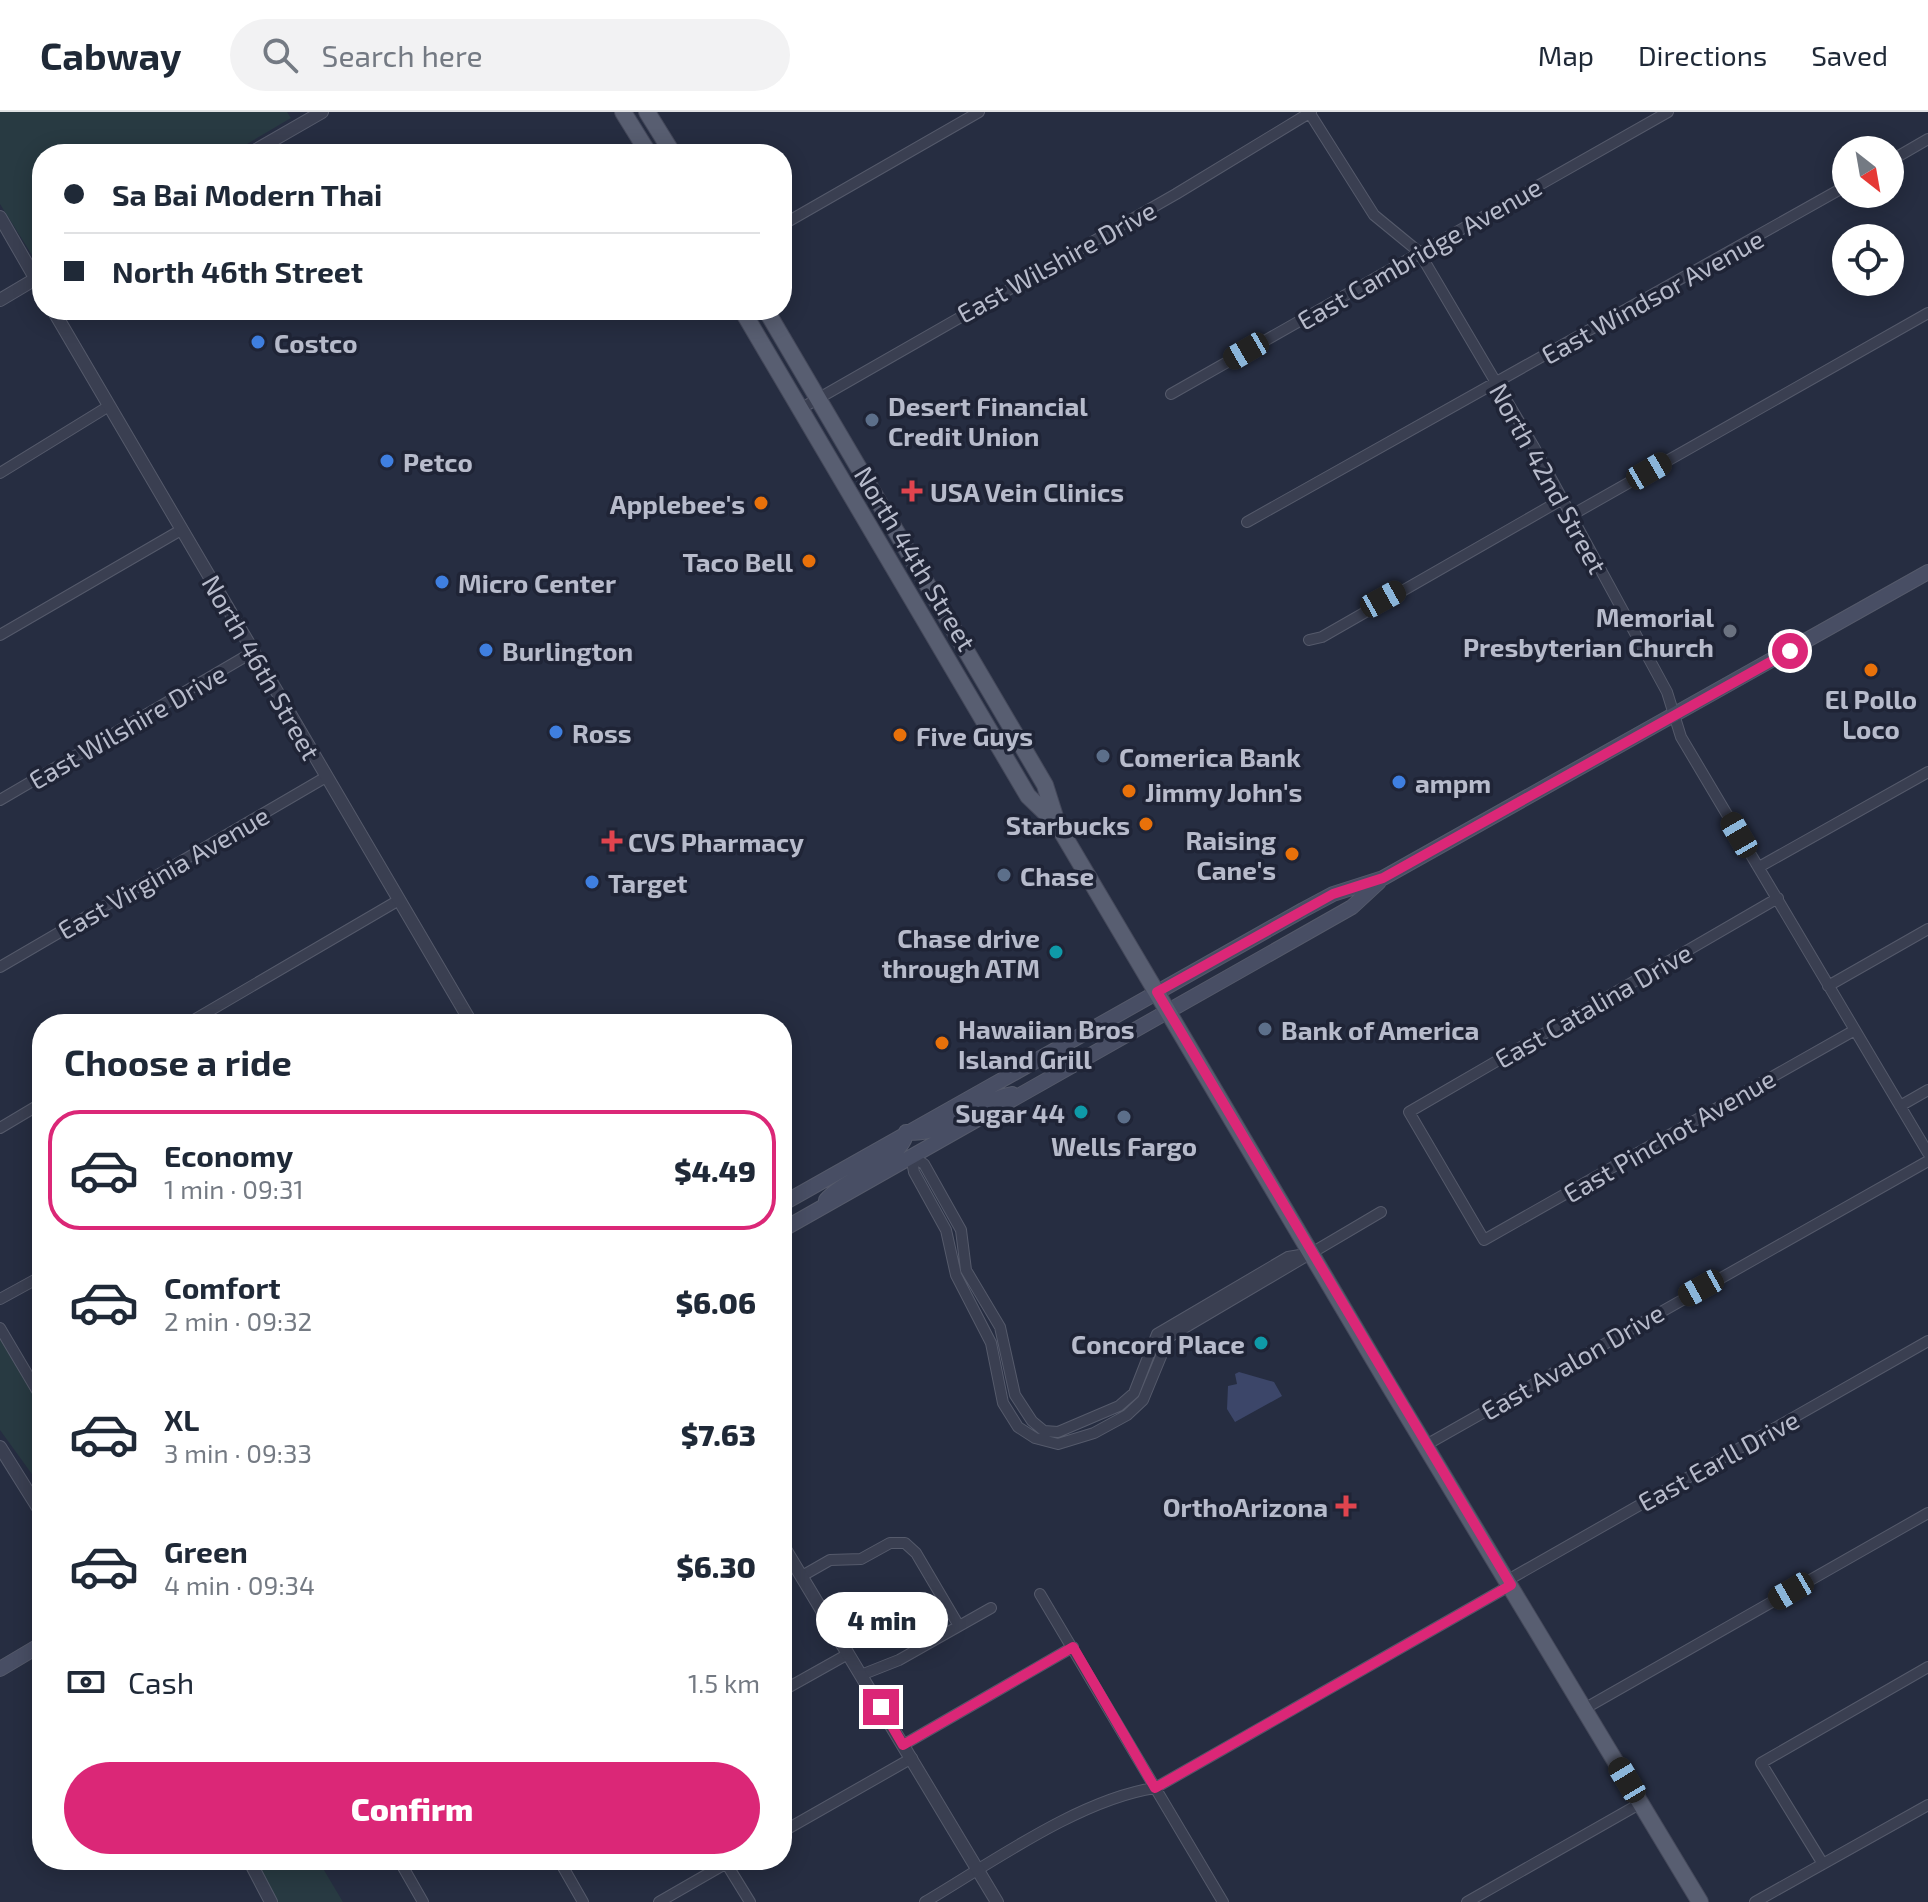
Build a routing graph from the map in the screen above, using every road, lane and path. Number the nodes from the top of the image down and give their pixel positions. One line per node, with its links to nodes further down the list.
1 (322, 112): 8 (street)
2 (979, 112): 14 (street)
3 (1310, 112): 15 (street, North 42nd Street); 25 (street, East Wilshire Drive)
4 (1668, 112): 15 (street, East Cambridge Avenue)
5 (650, 113): 6 (street); 10 (main road)
6 (626, 118): 9 (main road)
7 (1928, 139): 11 (street)
8 (266, 144)
9 (643, 144)
10 (667, 144)
11 (1904, 153)
12 (1832, 194): 23 (street, East Windsor Avenue)
13 (0, 217): 16 (street)
14 (792, 219)
15 (1419, 252): 23 (street, North 42nd Street); 24 (street, East Cambridge Avenue)
16 (32, 268)
17 (32, 285): 18 (street)
18 (0, 300)
19 (1928, 313): 32 (street)
20 (59, 320): 26 (street, North 46th Street)
21 (748, 320): 27 (main road, North 44th Street)
22 (772, 320): 25 (main road, North 44th Street)
23 (1497, 383): 31 (street, North 42nd Street); 33 (street, East Windsor Avenue)
24 (1171, 394)
25 (818, 399): 27 (street, East Wilshire Drive); 29 (main road, North 44th Street)
26 (109, 406): 28 (street); 34 (street, North 46th Street)
27 (800, 409): 30 (main road, North 44th Street)
28 (0, 473)
29 (869, 484): 30 (street); 43 (main road, North 44th Street)
30 (850, 494): 43 (main road, North 44th Street)
31 (1561, 500): 32 (street, North 42nd Street); 37 (street)
32 (1570, 516): 39 (street, North 42nd Street)
33 (1247, 522)
34 (181, 530): 36 (street); 38 (street, North 46th Street)
35 (1928, 572): 39 (main road)
36 (0, 635)
37 (1309, 640)
38 (253, 652): 41 (street, North 46th Street); 42 (street, East Wilshire Drive)
39 (1675, 716): 44 (street, North 42nd Street); 45 (main road)
40 (1928, 772): 44 (street)
41 (326, 777): 47 (street, North 46th Street); 49 (street, East Virginia Avenue)
42 (0, 800)
43 (1057, 824): 51 (main road, North 44th Street)
44 (1759, 867): 46 (street, North 42nd Street)
45 (1383, 878): 51 (main road); 52 (main road)
46 (1778, 898): 50 (street, North 42nd Street); 69 (street, East Catalina Drive)
47 (399, 900): 53 (street); 54 (street, North 46th Street)
48 (1928, 929): 50 (street)
49 (0, 967)
50 (1828, 986): 55 (street, North 42nd Street)
51 (1157, 992): 52 (main road, North 44th Street); 61 (main road)
52 (1168, 1010): 56 (main road); 70 (main road, North 44th Street)
53 (204, 1014)
54 (464, 1014)
55 (1855, 1030): 58 (street, North 42nd Street); 69 (street, East Pinchot Avenue)
56 (1027, 1090): 61 (main road); 63 (main road)
57 (1928, 1090): 58 (street)
58 (1900, 1106): 62 (street, North 42nd Street)
59 (32, 1109): 60 (street)
60 (0, 1128)
61 (906, 1132): 65 (main road); 66 (main road)
62 (1928, 1153)
63 (911, 1156): 66 (main road); 70 (street)
64 (1928, 1161): 76 (street, East Avalon Drive)
65 (792, 1198)
66 (814, 1212): 68 (main road)
67 (1381, 1212): 70 (street)
68 (792, 1224)
69 (1484, 1240)
70 (1311, 1253): 76 (main road, North 44th Street)
71 (32, 1281): 72 (street)
72 (0, 1299)
73 (0, 1328): 75 (street)
74 (1928, 1341): 82 (street, East Earll Drive)
75 (32, 1382)
76 (1426, 1445): 82 (main road, North 44th Street)
77 (0, 1447): 78 (street)
78 (32, 1498)
79 (1928, 1513): 93 (street)
80 (792, 1560): 81 (street)
81 (802, 1576): 85 (street); 88 (street)
82 (1509, 1583): 93 (main road, North 44th Street); 96 (street, East Earll Drive)
83 (1040, 1594): 86 (street)
84 (991, 1608): 85 (street)
85 (959, 1626): 91 (street)
86 (1073, 1647): 94 (street); 96 (street)
87 (32, 1650): 90 (main road)
88 (848, 1654): 91 (street); 92 (street)
89 (1928, 1667): 100 (street)
90 (0, 1669)
91 (861, 1675): 94 (street)
92 (792, 1685)
93 (1584, 1709): 97 (main road, North 44th Street)
94 (903, 1745): 95 (street)
95 (912, 1758): 99 (street); 106 (street)
96 (1155, 1788): 106 (street, East Earll Drive); 107 (street)
97 (1641, 1803): 115 (street); 116 (main road, North 44th Street)
98 (1928, 1805): 100 (street)
99 (792, 1826)
100 (1823, 1864): 117 (street)
101 (252, 1870): 108 (street)
102 (405, 1870): 109 (street)
103 (565, 1870): 110 (street)
104 (714, 1870): 111 (street)
105 (734, 1870): 112 (street)
106 (978, 1871): 113 (street, East Earll Drive); 114 (street)
107 (1221, 1901)
108 (271, 1902)
109 (423, 1902)
110 (583, 1902)
111 (659, 1902)
112 (750, 1902)
113 (925, 1902)
114 (997, 1902)
115 (1467, 1902)
116 (1700, 1902)
117 (1755, 1902)

